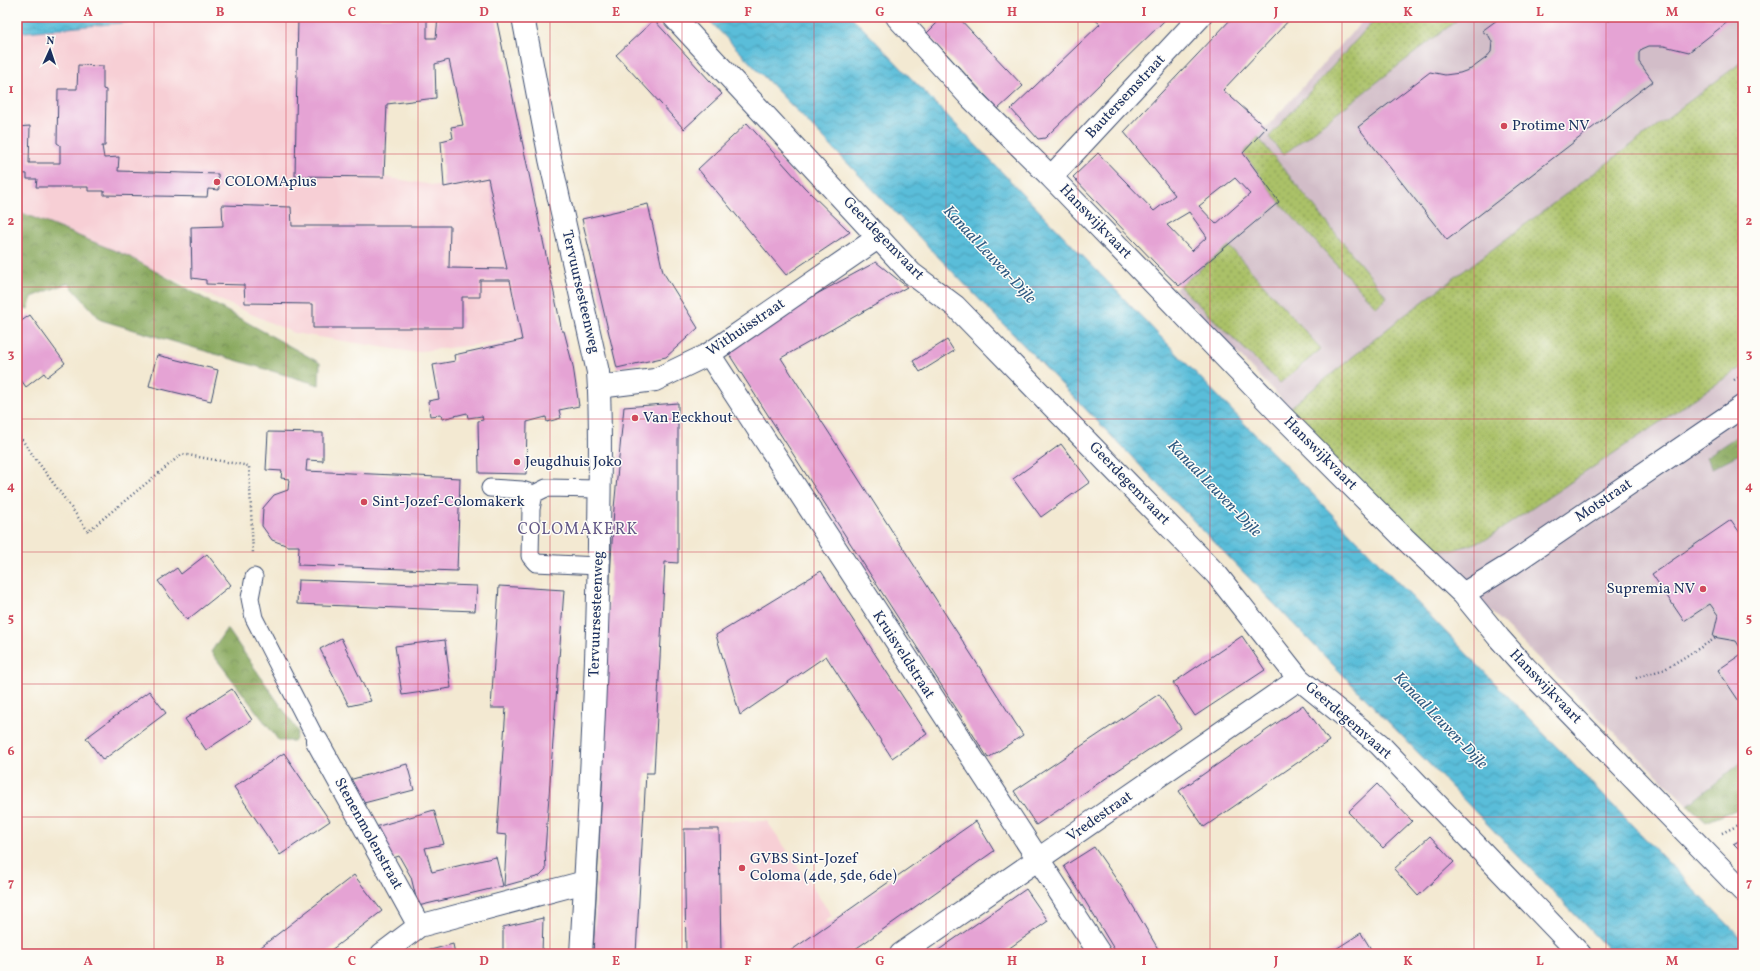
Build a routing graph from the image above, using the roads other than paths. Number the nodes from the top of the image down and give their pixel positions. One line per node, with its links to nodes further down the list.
1 (523, 17): 8 (street, Tervuursesteenweg)
2 (674, 17): 6 (street, Geerdegemvaart)
3 (897, 17): 5 (street, Hanswijkvaart)
4 (1200, 17): 5 (street, Bautersemstraat)
5 (1051, 177): 15 (street, Hanswijkvaart)
6 (879, 237): 7 (street, Withuisstraat); 16 (street, Geerdegemvaart)
7 (708, 354): 8 (street, Withuisstraat); 18 (street, Kruisveldstraat)
8 (599, 387): 11 (street, Tervuursesteenweg)
9 (1743, 406): 15 (street, Motstraat)
10 (490, 488): 12 (lane)
11 (599, 489): 12 (lane); 13 (street, Tervuursesteenweg)
12 (534, 494): 13 (lane)
13 (598, 566): 19 (street, Tervuursesteenweg)
14 (254, 577): 17 (lane)
15 (1463, 594): 20 (street, Hanswijkvaart)
16 (1299, 679): 18 (street, Vredestraat); 26 (street, Geerdegemvaart)
17 (318, 741): 21 (street, Stenenmolenstraat)
18 (1037, 861): 24 (street, Vredestraat); 25 (street, Kruisveldstraat)
19 (585, 882): 21 (street); 23 (street, Tervuursesteenweg)
20 (1743, 891)
21 (419, 926): 22 (street)
22 (382, 954)
23 (581, 954)
24 (900, 954)
25 (1100, 954)
26 (1580, 954)

